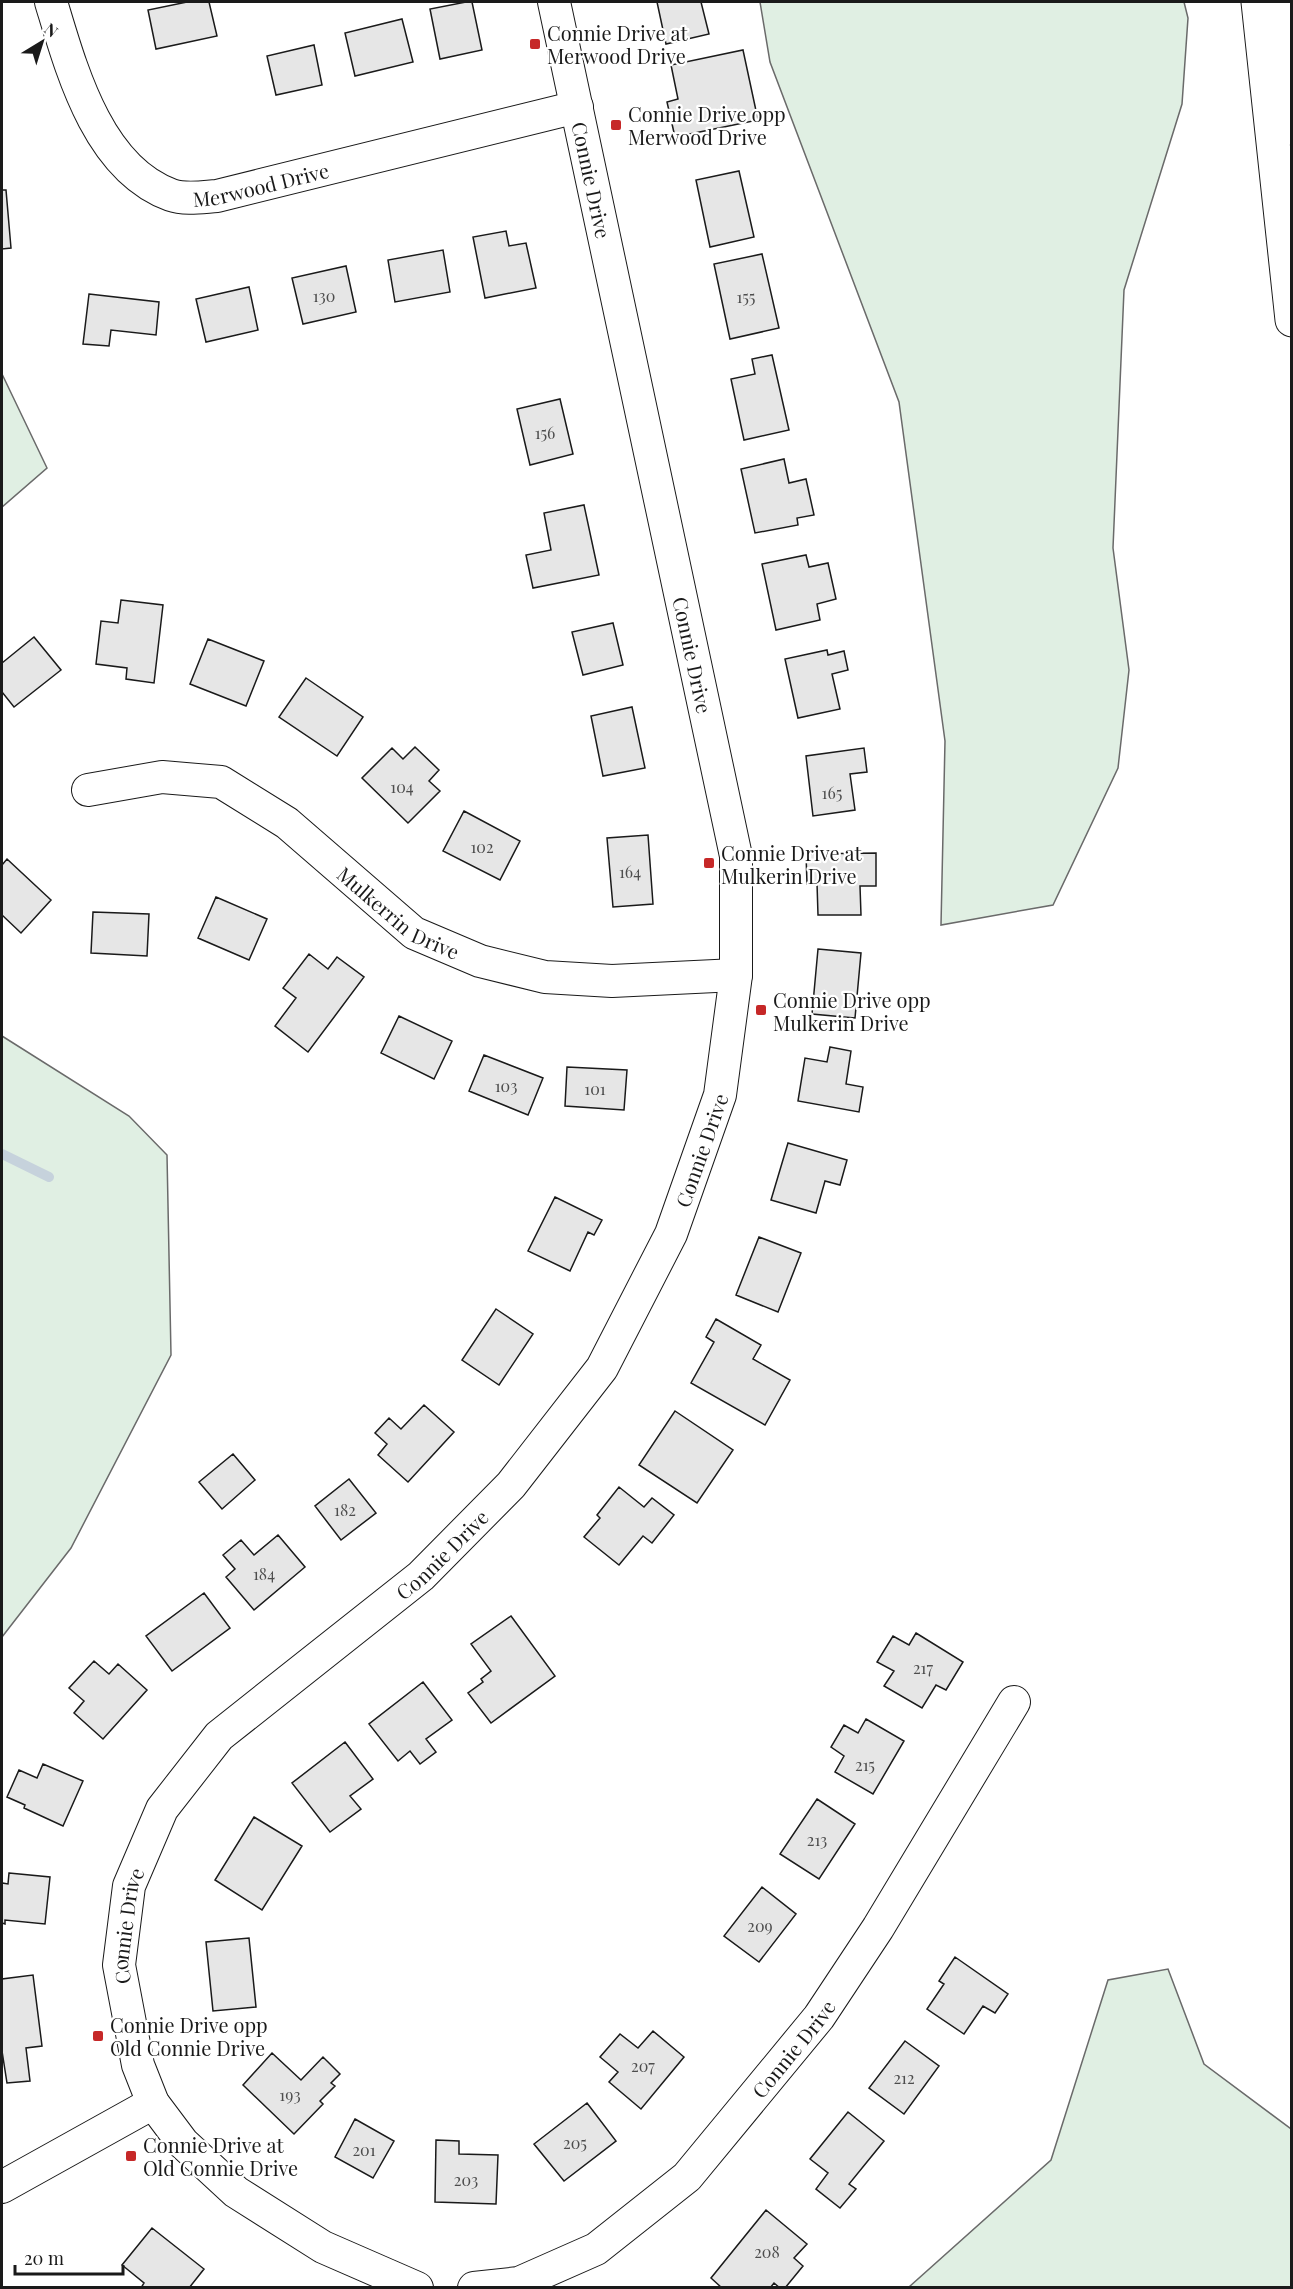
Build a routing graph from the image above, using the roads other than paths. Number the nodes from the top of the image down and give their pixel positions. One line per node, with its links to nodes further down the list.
1 (51, 2): 5 (street, Merwood Drive)
2 (554, 2): 5 (street, Connie Drive)
3 (1257, 2): 7 (highway)
4 (1286, 2): 6 (highway)
5 (577, 107): 9 (street, Connie Drive)
6 (1292, 128)
7 (1292, 320)
8 (88, 790): 9 (street, Mulkerrin Drive)
9 (736, 975): 11 (street, Connie Drive)
10 (1014, 1702): 14 (street, Connie Drive)
11 (153, 2103): 12 (street); 13 (street, Connie Drive)
12 (2, 2187)
13 (417, 2288)
14 (474, 2288)

